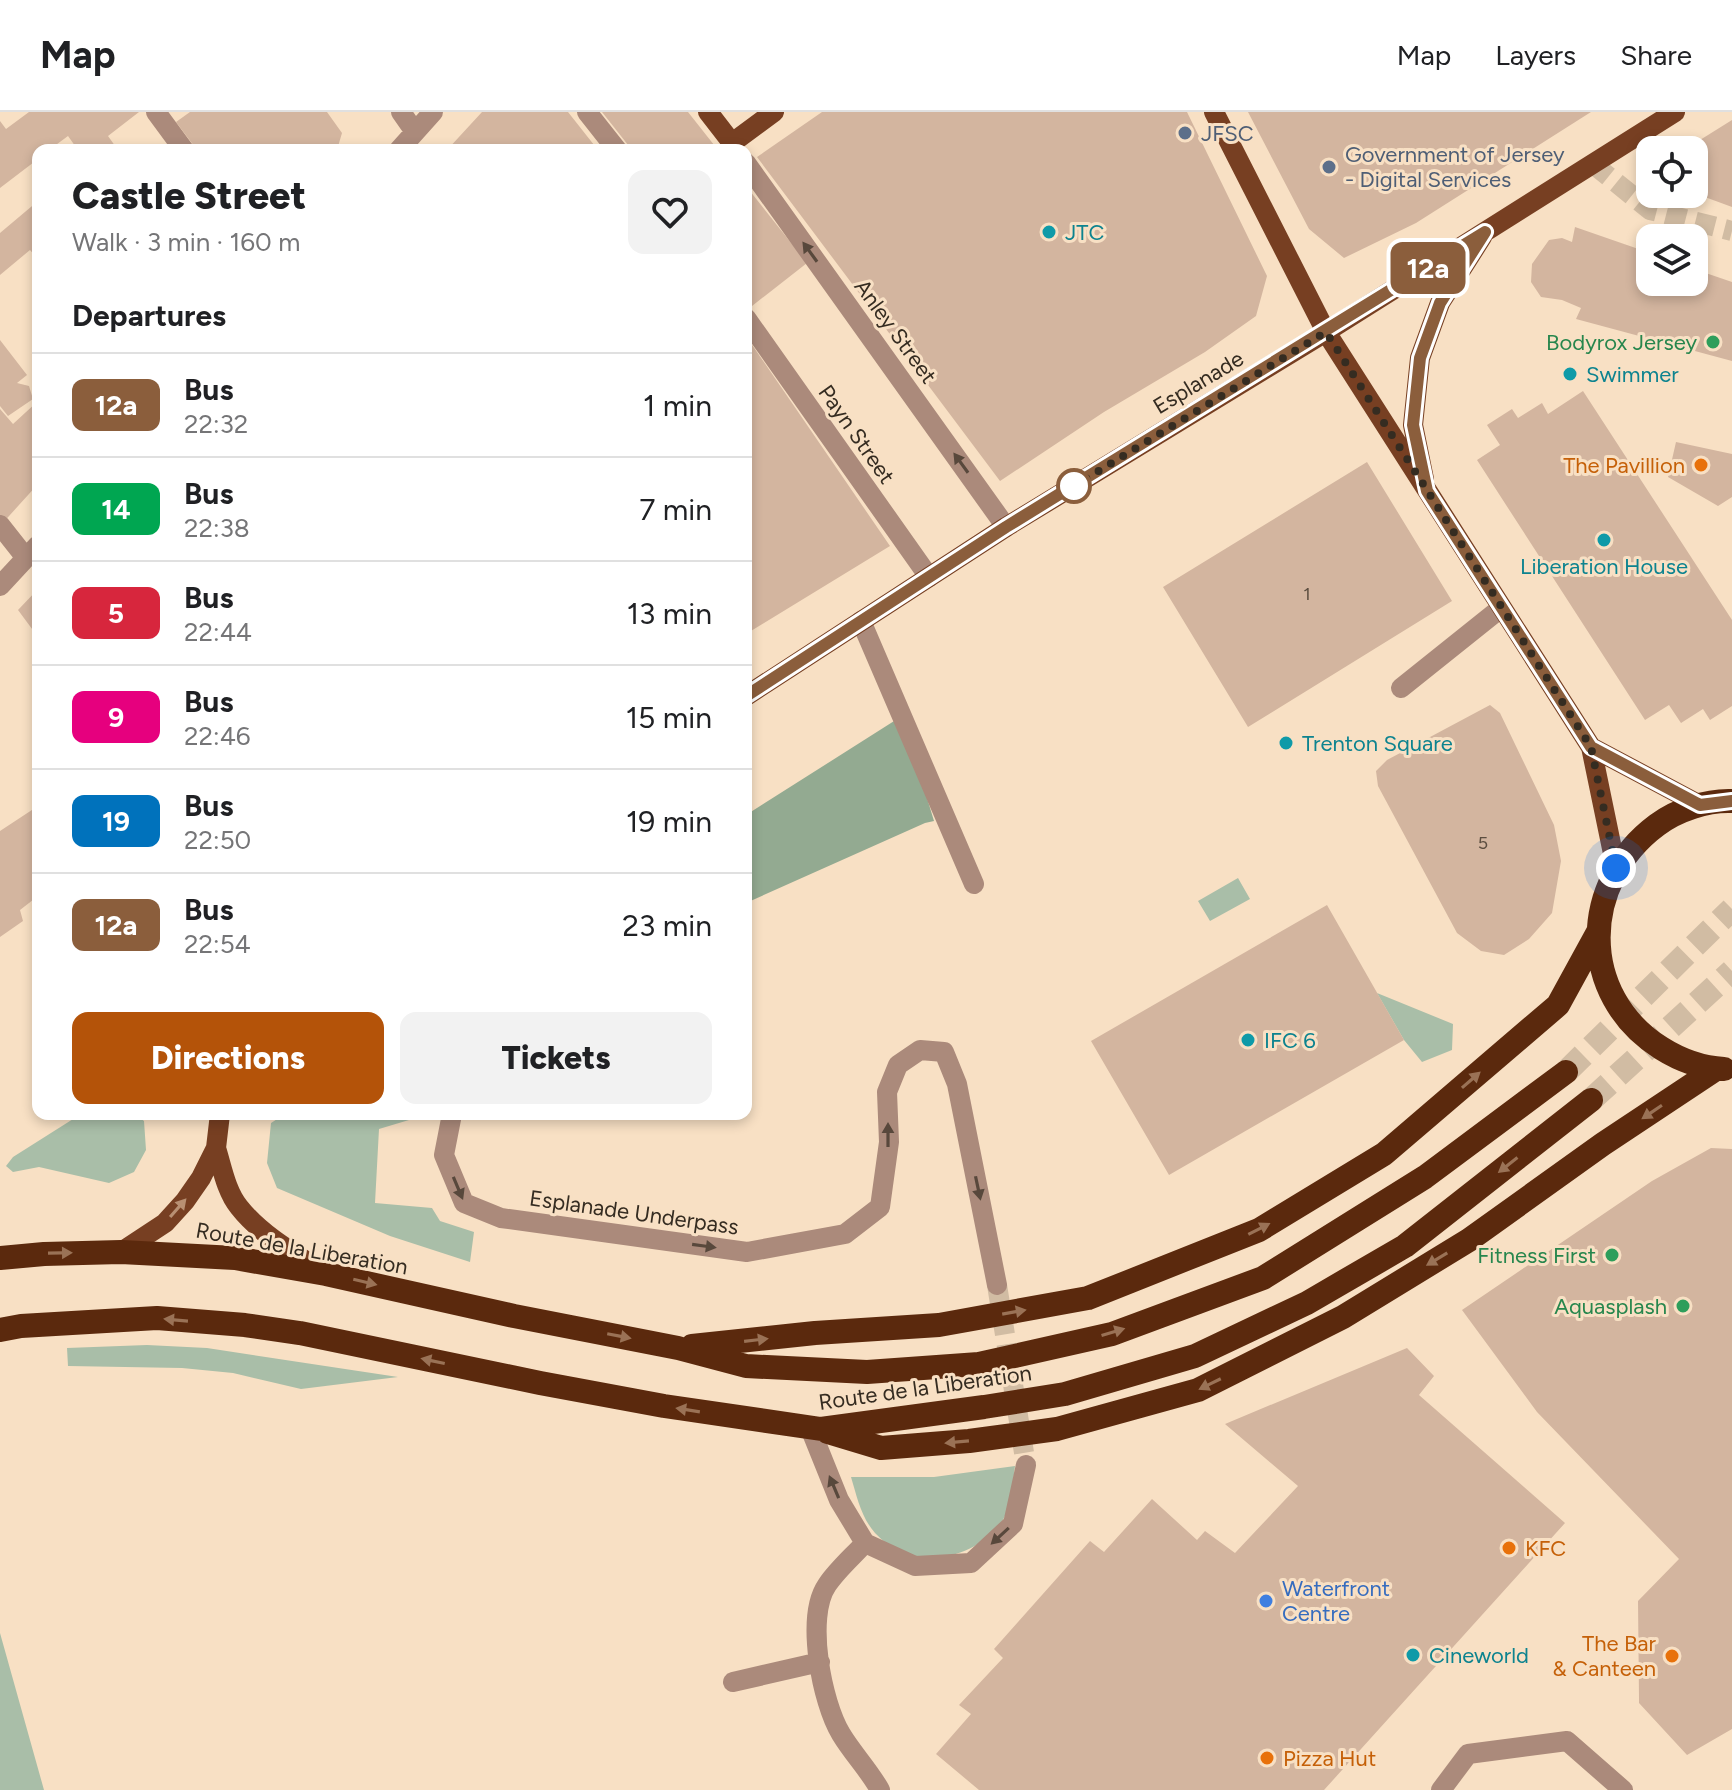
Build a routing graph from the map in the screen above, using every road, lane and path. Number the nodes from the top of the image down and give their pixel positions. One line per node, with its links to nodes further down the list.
1 (156, 112): 10 (street)
2 (401, 112): 9 (street)
3 (433, 112): 9 (street)
4 (587, 112): 12 (street)
5 (708, 112): 13 (main road)
6 (774, 112): 14 (main road)
7 (1214, 112): 18 (main road)
8 (1675, 112): 16 (main road, Esplanade)
9 (415, 132): 11 (street)
10 (180, 144)
11 (404, 144)
12 (612, 144)
13 (732, 144)
14 (736, 144)
15 (752, 171): 21 (street, Anley Street, one-way to 15)
16 (1485, 232): 18 (main road, Esplanade); 19 (main road)
17 (752, 326): 23 (street, Payn Street)
18 (1326, 332): 19 (main road); 21 (main road, Esplanade)
19 (1427, 491): 25 (main road)
20 (0, 525): 22 (street)
21 (1006, 527): 23 (main road, Esplanade)
22 (32, 552): 24 (street)
23 (929, 577): 26 (main road, Esplanade)
24 (0, 586)
25 (1501, 608): 27 (street); 29 (main road)
26 (861, 621): 28 (main road, Esplanade); 33 (street)
27 (1401, 688)
28 (752, 692)
29 (1591, 747): 31 (main road); 32 (main road)
30 (1732, 801): 31 (highway)
31 (1700, 805): 32 (highway)
32 (1616, 868): 34 (highway)
33 (974, 884)
34 (1598, 932): 35 (highway); 46 (highway, one-way to 34)
35 (1724, 1069): 47 (highway, one-way to 47)
36 (1566, 1072): 46 (highway, Route de la Liberation, one-way to 36)
37 (1591, 1100): 47 (highway, Route de la Liberation, one-way to 47)
38 (219, 1120): 40 (main road)
39 (451, 1120): 44 (street, Esplanade Underpass, one-way to 44)
40 (216, 1148): 41 (main road, one-way to 40); 43 (main road)
41 (121, 1252): 42 (highway, Route de la Liberation, one-way to 41); 43 (highway, Route de la Liberation)
42 (0, 1258)
43 (326, 1274): 46 (highway, Route de la Liberation, one-way to 46)
44 (997, 1285)
45 (0, 1330): 47 (highway, Route de la Liberation, one-way to 45)
46 (678, 1348)
47 (815, 1429): 49 (street, one-way to 47)
48 (1026, 1465): 49 (street, one-way to 49)
49 (865, 1543): 50 (street)
50 (820, 1662): 51 (street); 52 (street)
51 (733, 1682)
52 (880, 1790)
53 (1441, 1790): 54 (street)
54 (1623, 1790)

